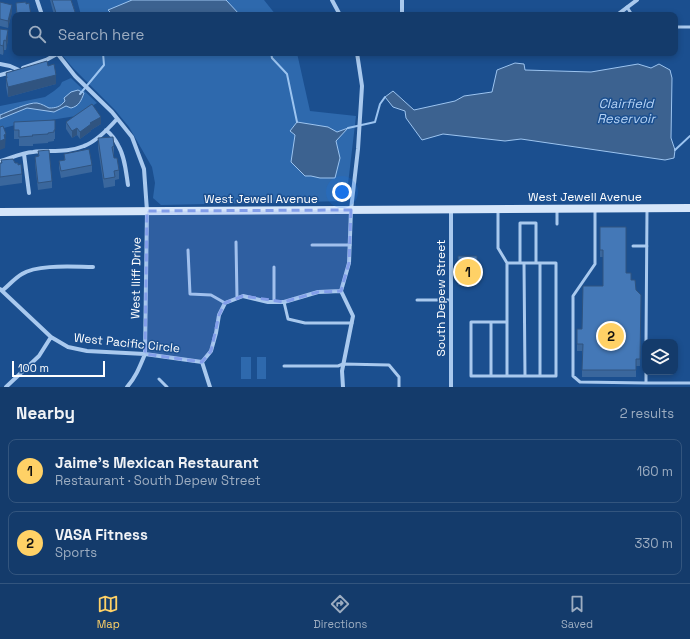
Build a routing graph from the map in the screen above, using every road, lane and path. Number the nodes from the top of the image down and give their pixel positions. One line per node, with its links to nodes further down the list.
1 (37, 0): 6 (street)
2 (332, 0): 7 (street)
3 (402, 0): 8 (street)
4 (637, 0): 5 (street)
5 (627, 7): 9 (street); 10 (lane)
6 (41, 12)
7 (338, 12)
8 (402, 12)
9 (621, 12)
10 (630, 12)
11 (678, 26): 12 (lane)
12 (690, 27)
13 (53, 56): 17 (street)
14 (59, 56): 19 (street, West Iliff Drive)
15 (357, 56): 30 (street)
16 (0, 64): 17 (street)
17 (19, 70): 18 (street)
18 (0, 75)
19 (117, 119): 20 (street); 32 (street, West Iliff Drive)
20 (106, 130): 21 (street); 23 (street)
21 (24, 154): 22 (street); 24 (street)
22 (0, 161)
23 (128, 186)
24 (29, 193)
25 (647, 208): 26 (main road, West Jewell Avenue); 29 (main road, West Jewell Avenue); 39 (lane)
26 (690, 208)
27 (498, 209): 28 (main road, West Jewell Avenue); 31 (main road, West Jewell Avenue); 41 (lane)
28 (557, 209): 29 (main road, West Jewell Avenue); 34 (lane)
29 (595, 209): 69 (lane)
30 (351, 210): 31 (main road, West Jewell Avenue); 32 (main road, West Jewell Avenue); 37 (street)
31 (451, 210): 50 (street, South Depew Street)
32 (147, 211): 33 (main road, West Jewell Avenue); 59 (street, West Iliff Drive)
33 (0, 212)
34 (557, 224)
35 (236, 242): 48 (lane)
36 (312, 245): 37 (lane)
37 (350, 245): 47 (street)
38 (633, 246): 39 (lane)
39 (647, 246): 58 (lane)
40 (188, 250): 53 (lane)
41 (507, 263): 42 (lane); 55 (lane)
42 (522, 263): 43 (lane); 43 (lane); 66 (lane)
43 (538, 263): 67 (lane); 67 (lane)
44 (93, 267): 46 (street)
45 (274, 268): 51 (lane)
46 (1, 290): 57 (street, West Pacific Circle)
47 (340, 291): 52 (street); 56 (street)
48 (237, 298): 51 (street); 53 (street)
49 (417, 300): 50 (lane)
50 (451, 300): 77 (street, South Depew Street)
51 (274, 302): 52 (street)
52 (284, 302): 56 (lane)
53 (225, 303): 60 (street)
54 (490, 322): 55 (lane); 64 (lane); 64 (lane)
55 (507, 322): 65 (lane)
56 (352, 323): 61 (street)
57 (51, 337): 59 (street, West Pacific Circle); 71 (street)
58 (646, 339)
59 (145, 354): 60 (street, West Pacific Circle); 72 (street, West Iliff Drive)
60 (202, 362): 74 (street)
61 (343, 364): 62 (lane); 75 (street); 76 (lane)
62 (284, 366)
63 (646, 375): 69 (lane)
64 (491, 376): 65 (lane)
65 (507, 376): 66 (lane)
66 (525, 376): 67 (lane)
67 (540, 376)
68 (159, 379): 73 (lane)
69 (646, 383): 70 (lane)
70 (690, 384)
71 (6, 387)
72 (127, 387)
73 (167, 387)
74 (210, 387)
75 (343, 387)
76 (399, 387)
77 (451, 387)

